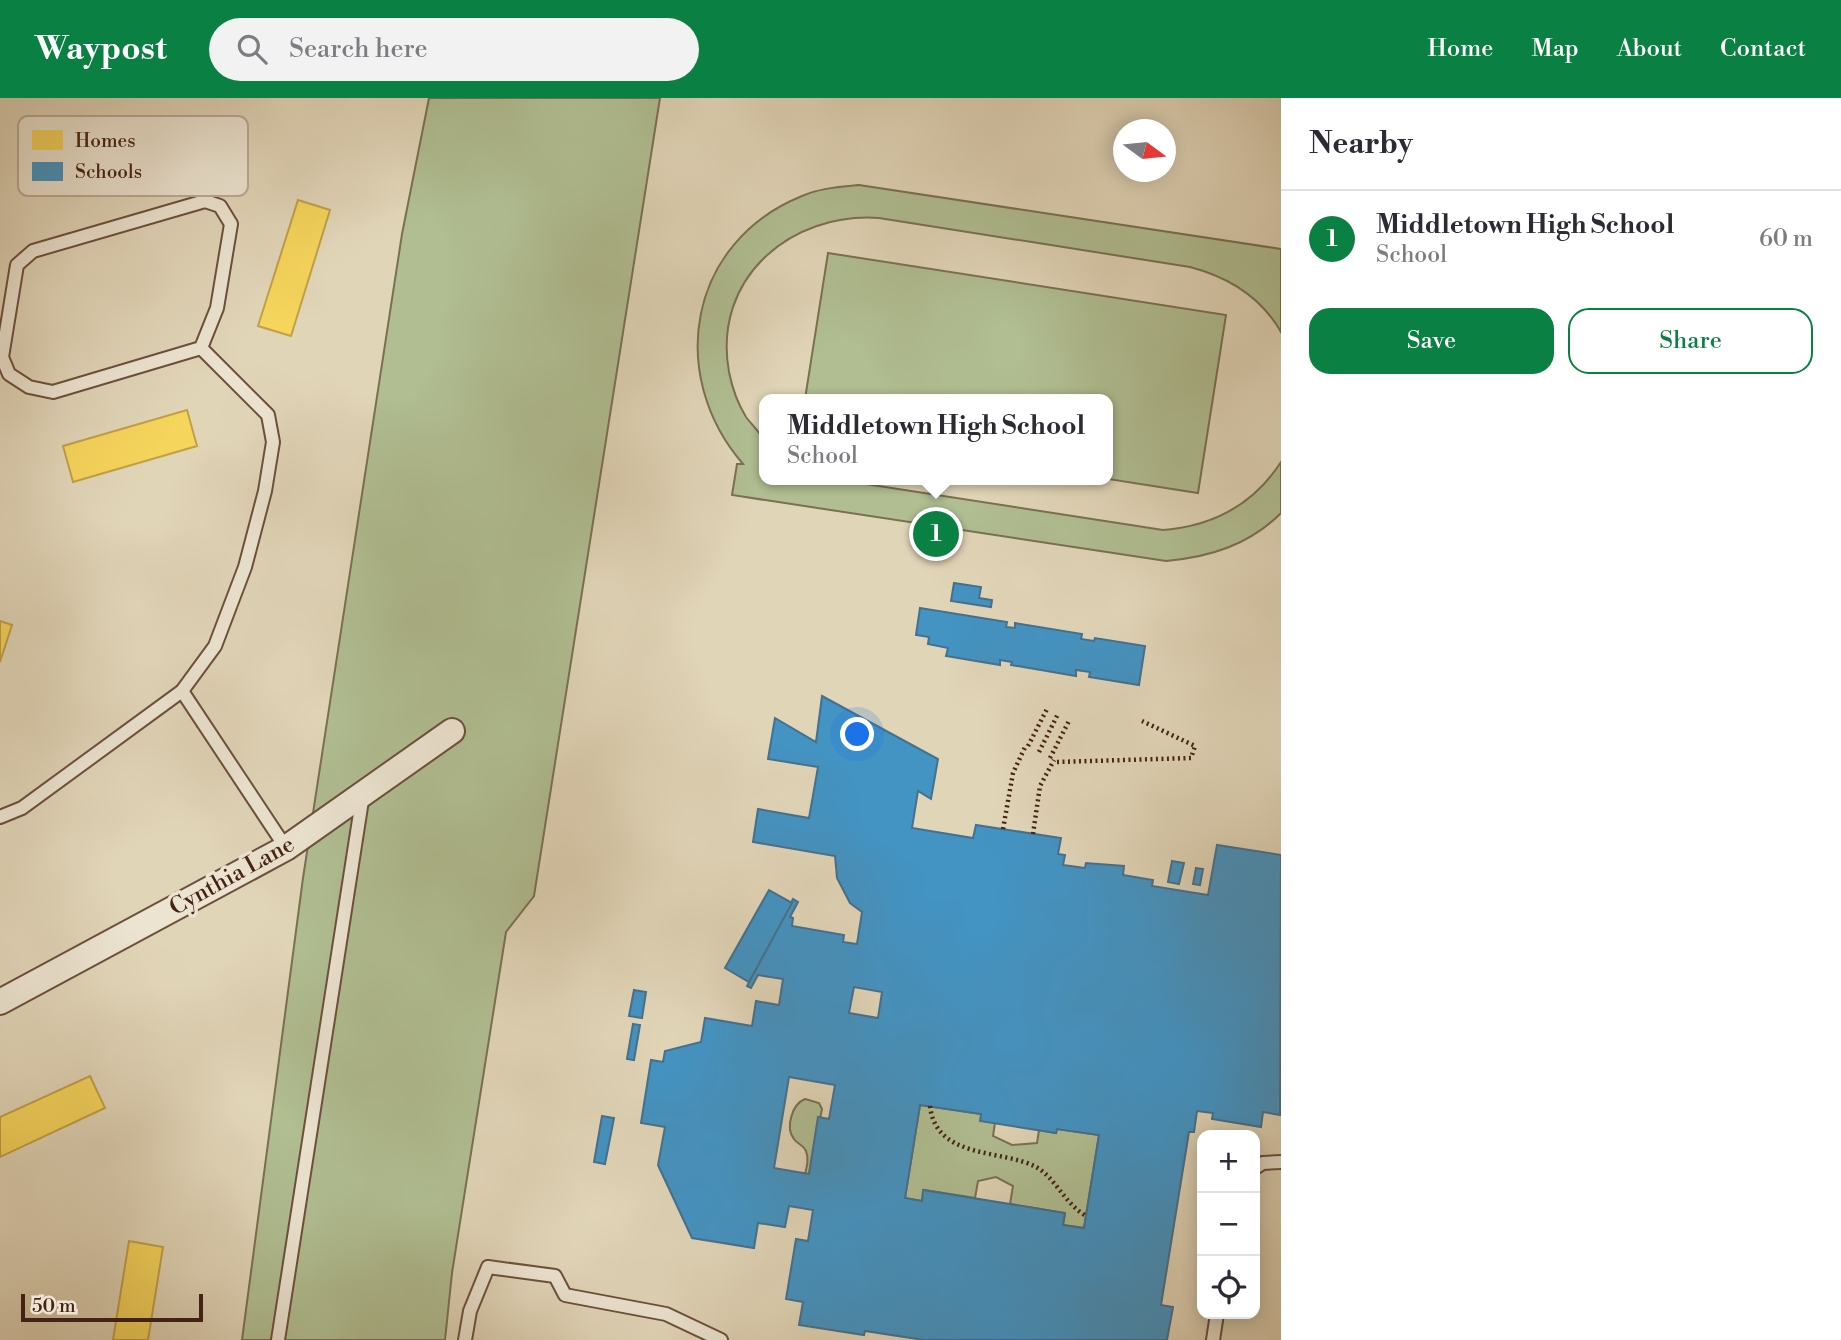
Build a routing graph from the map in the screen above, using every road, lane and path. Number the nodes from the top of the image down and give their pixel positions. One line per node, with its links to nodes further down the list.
1 (201, 348): 1 (lane); 2 (lane)
2 (182, 691): 11 (lane); 14 (lane)
3 (1047, 709): 12 (path)
4 (1058, 714): 8 (path)
5 (1070, 719): 9 (path)
6 (1142, 721): 9 (path)
7 (452, 731): 10 (street, Cynthia Lane)
8 (1039, 752)
9 (1054, 760): 13 (path)
10 (363, 794): 14 (street, Cynthia Lane); 21 (lane)
11 (0, 817)
12 (1003, 829)
13 (1033, 834)
14 (286, 848): 15 (street, Cynthia Lane)
15 (0, 1002)
16 (930, 1107): 19 (path)
17 (1281, 1162): 18 (lane)
18 (1260, 1165)
19 (1086, 1216)
20 (1216, 1319): 24 (lane)
21 (278, 1340)
22 (465, 1340): 23 (lane)
23 (721, 1340)
24 (1213, 1340)

